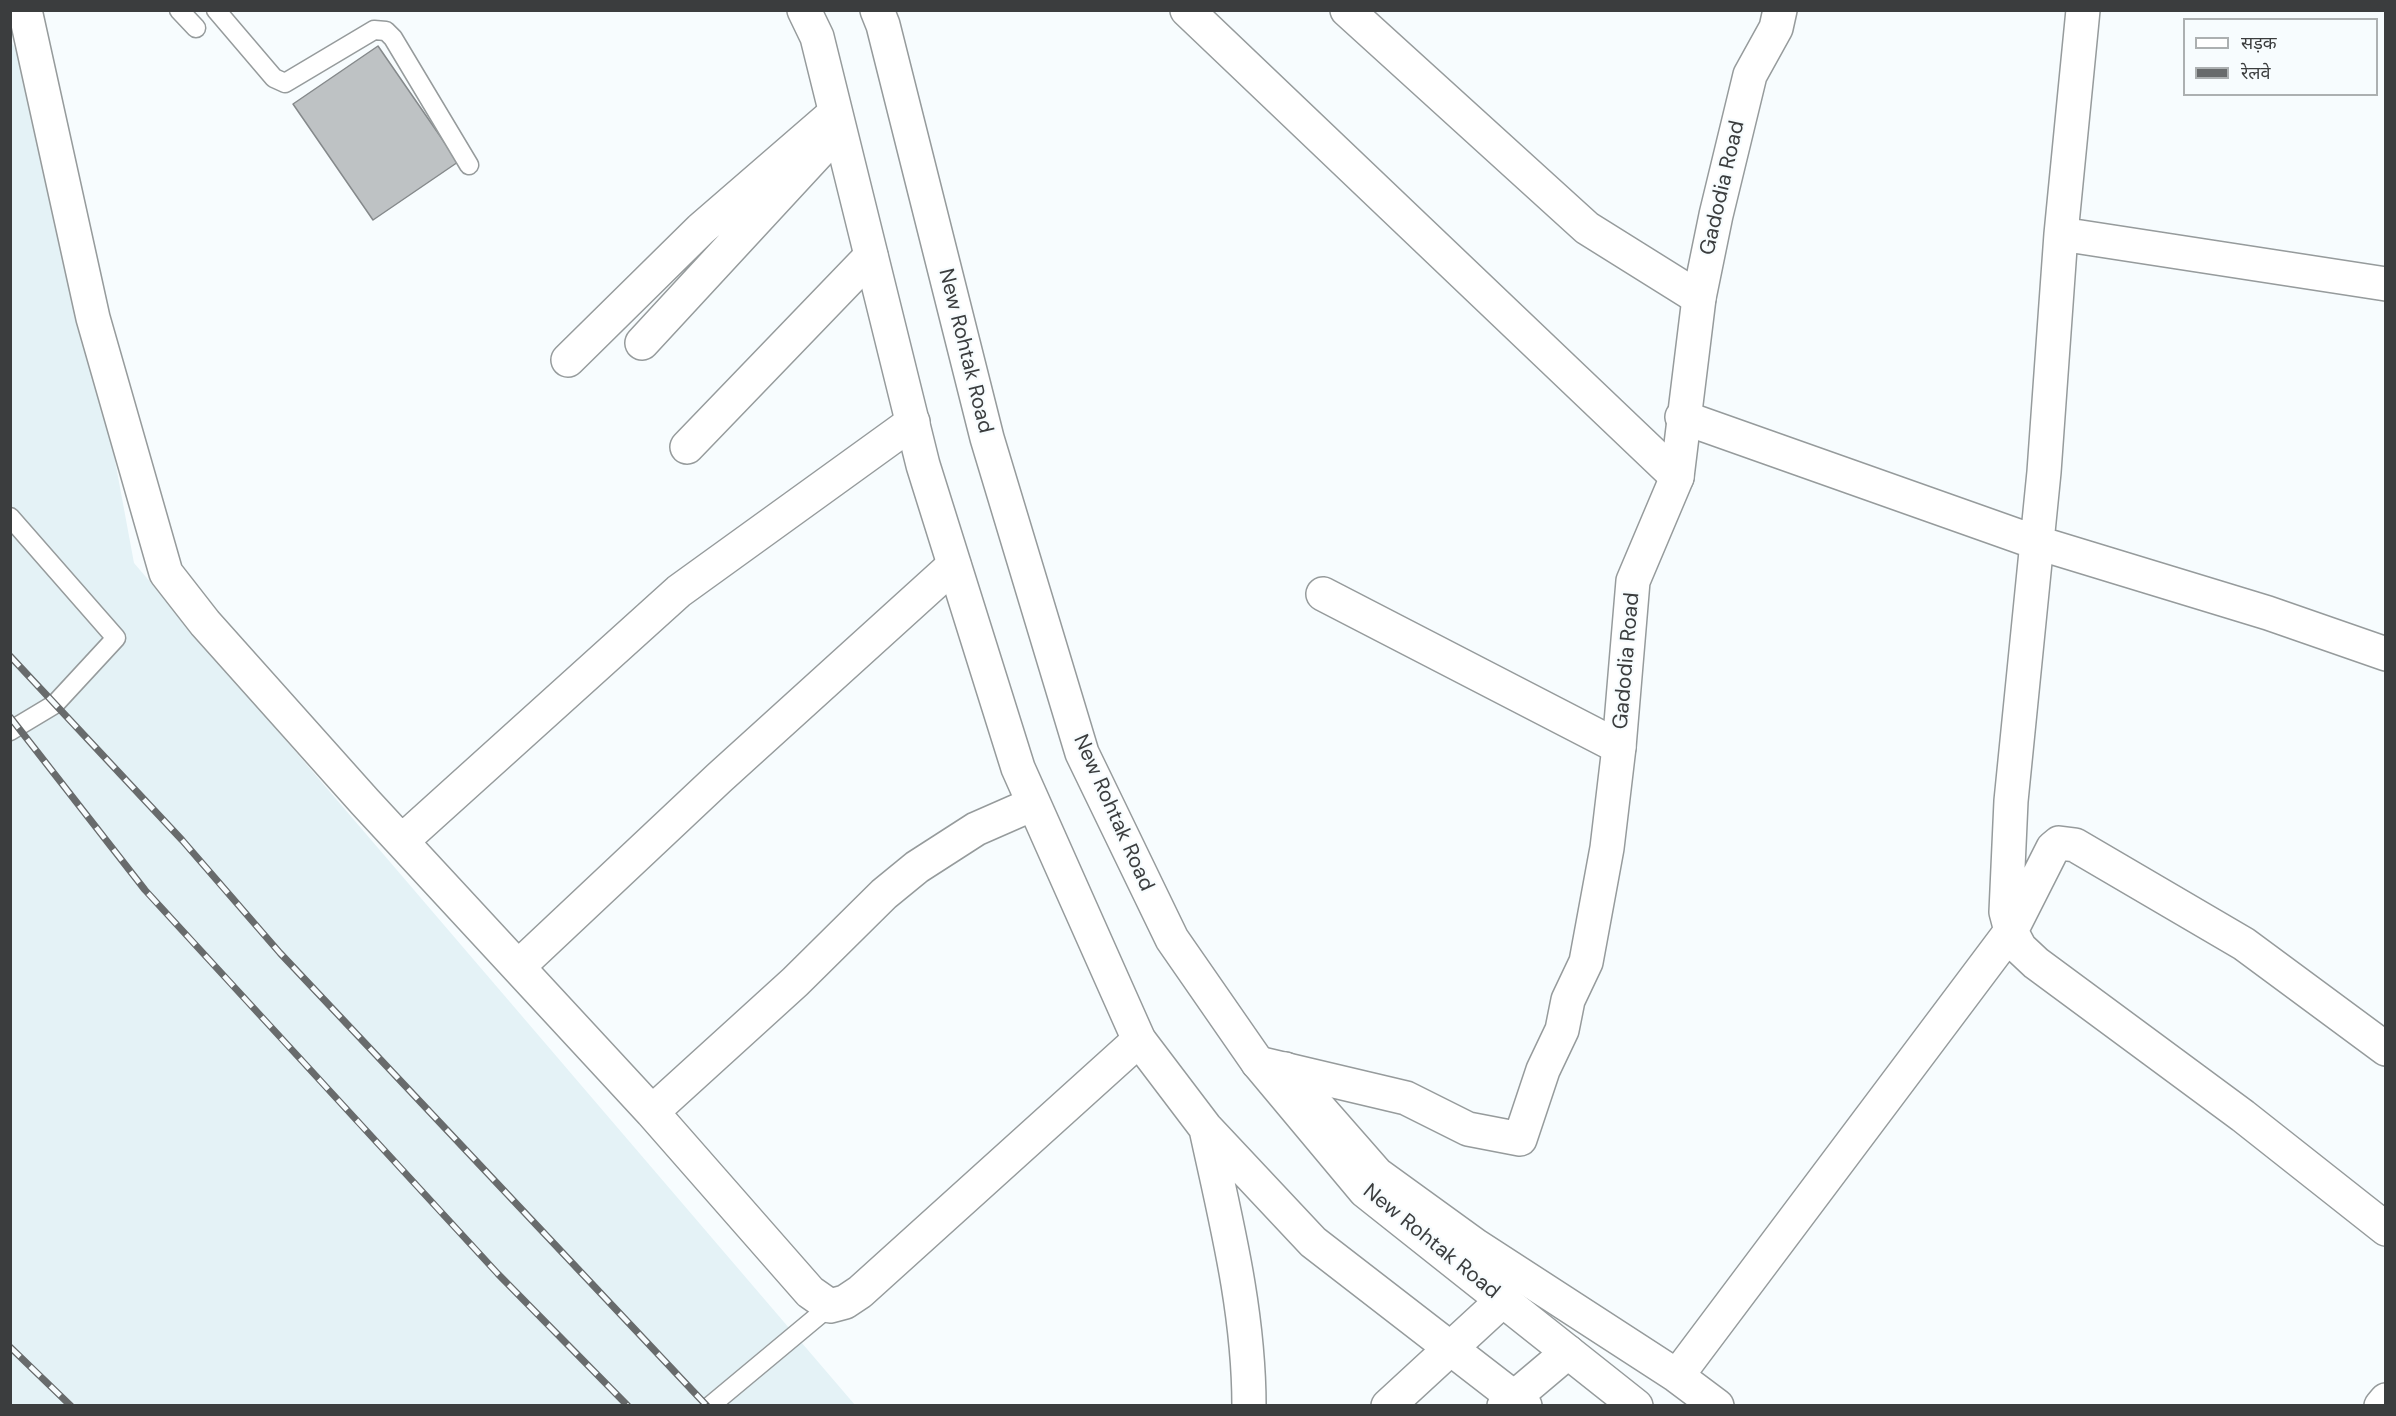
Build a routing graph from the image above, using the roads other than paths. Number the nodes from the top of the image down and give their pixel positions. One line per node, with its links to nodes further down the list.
1 (25, 10): 31 (street)
2 (179, 10): 10 (lane)
3 (216, 10): 12 (lane)
4 (804, 10): 11 (street)
5 (877, 10): 36 (street, New Rohtak Road)
6 (1187, 10): 22 (street)
7 (1347, 10): 16 (street)
8 (1780, 10): 16 (street, Gadodia Road)
9 (2083, 10): 13 (street)
10 (196, 28)
11 (838, 121): 14 (street); 17 (street); 18 (street)
12 (469, 165)
13 (2061, 234): 15 (street); 24 (street)
14 (872, 256): 20 (street); 21 (street)
15 (2385, 284)
16 (1698, 298): 19 (street, Gadodia Road)
17 (642, 344)
18 (568, 360)
19 (1682, 417): 22 (street, Gadodia Road); 24 (street)
20 (913, 422): 25 (street); 31 (street)
21 (687, 447)
22 (1677, 477): 29 (street, Gadodia Road)
23 (10, 517): 28 (lane)
24 (2035, 542): 27 (street); 32 (street)
25 (954, 565): 30 (street); 33 (street)
26 (1323, 594): 29 (street)
27 (2385, 654)
28 (10, 731)
29 (1619, 747): 36 (street, Gadodia Road)
30 (1033, 804): 34 (street); 37 (street)
31 (402, 841): 33 (street)
32 (2011, 931): 35 (street); 39 (street); 44 (street)
33 (518, 967): 37 (street)
34 (1139, 1040): 38 (street); 41 (street)
35 (2385, 1049)
36 (1271, 1066): 40 (street, New Rohtak Road); 44 (street)
37 (652, 1112): 41 (street)
38 (1205, 1127): 42 (street); 48 (street)
39 (2385, 1228)
40 (1503, 1300): 42 (street); 43 (street, New Rohtak Road)
41 (830, 1306): 47 (lane)
42 (1451, 1348): 46 (street); 49 (street)
43 (1568, 1352): 46 (street); 50 (street, New Rohtak Road)
44 (1677, 1376): 51 (street)
45 (2385, 1400): 52 (street)
46 (1514, 1403)
47 (710, 1406)
48 (1249, 1406)
49 (1388, 1406)
50 (1636, 1406)
51 (1717, 1406)
52 (2381, 1406)

